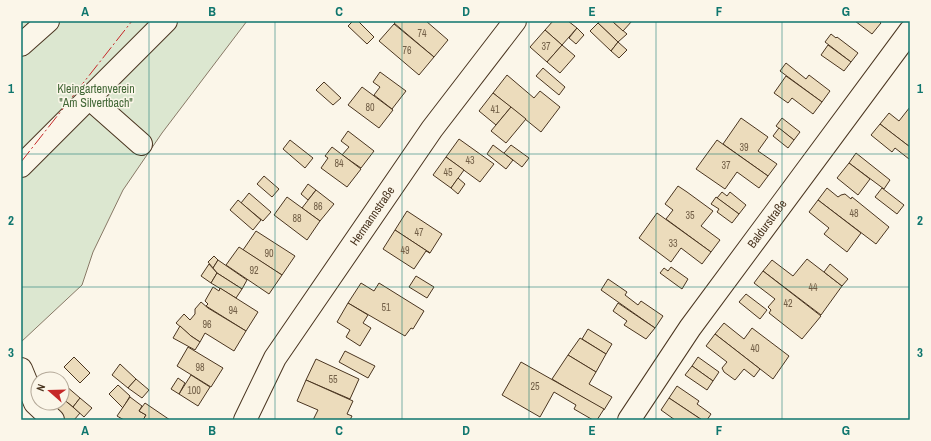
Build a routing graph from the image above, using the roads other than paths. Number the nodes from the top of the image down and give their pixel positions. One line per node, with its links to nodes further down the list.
1 (48, 21): 5 (street)
2 (166, 21): 6 (street)
3 (515, 21): 11 (street, Hermannstraße)
4 (910, 31): 12 (street, Baldurstraße)
5 (21, 45)
6 (89, 98): 7 (street); 8 (street)
7 (142, 144)
8 (21, 166)
9 (21, 369): 10 (street)
10 (53, 420)
11 (245, 420)
12 (629, 420)

